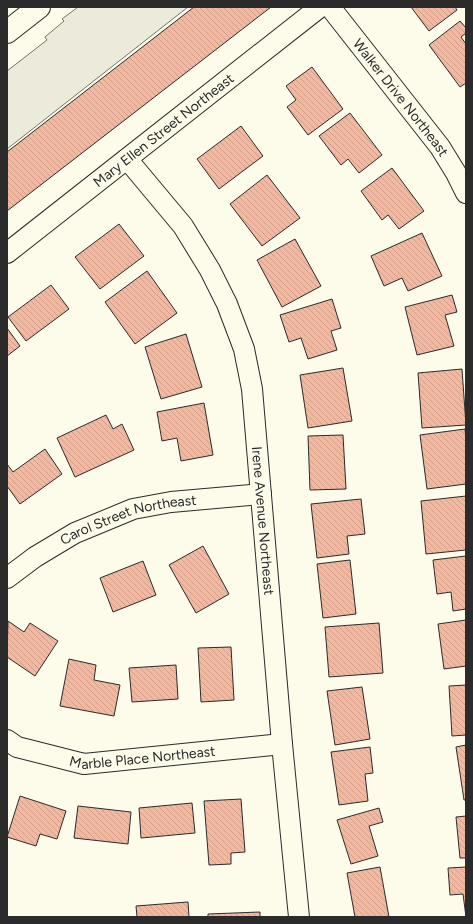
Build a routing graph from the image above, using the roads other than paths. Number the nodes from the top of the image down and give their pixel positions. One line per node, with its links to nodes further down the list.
1 (39, 7): 4 (main road)
2 (320, 7): 5 (street, Mary Ellen Street Northeast)
3 (330, 7): 6 (street, Walker Drive Northeast)
4 (7, 32)
5 (127, 159): 7 (street, Mary Ellen Street Northeast); 8 (street, Irene Avenue Northeast)
6 (466, 193)
7 (7, 253)
8 (261, 494): 9 (street, Carol Street Northeast); 11 (street, Irene Avenue Northeast)
9 (7, 578)
10 (7, 740): 11 (street, Marble Place Northeast)
11 (282, 744): 12 (street, Irene Avenue Northeast)
12 (299, 917)

